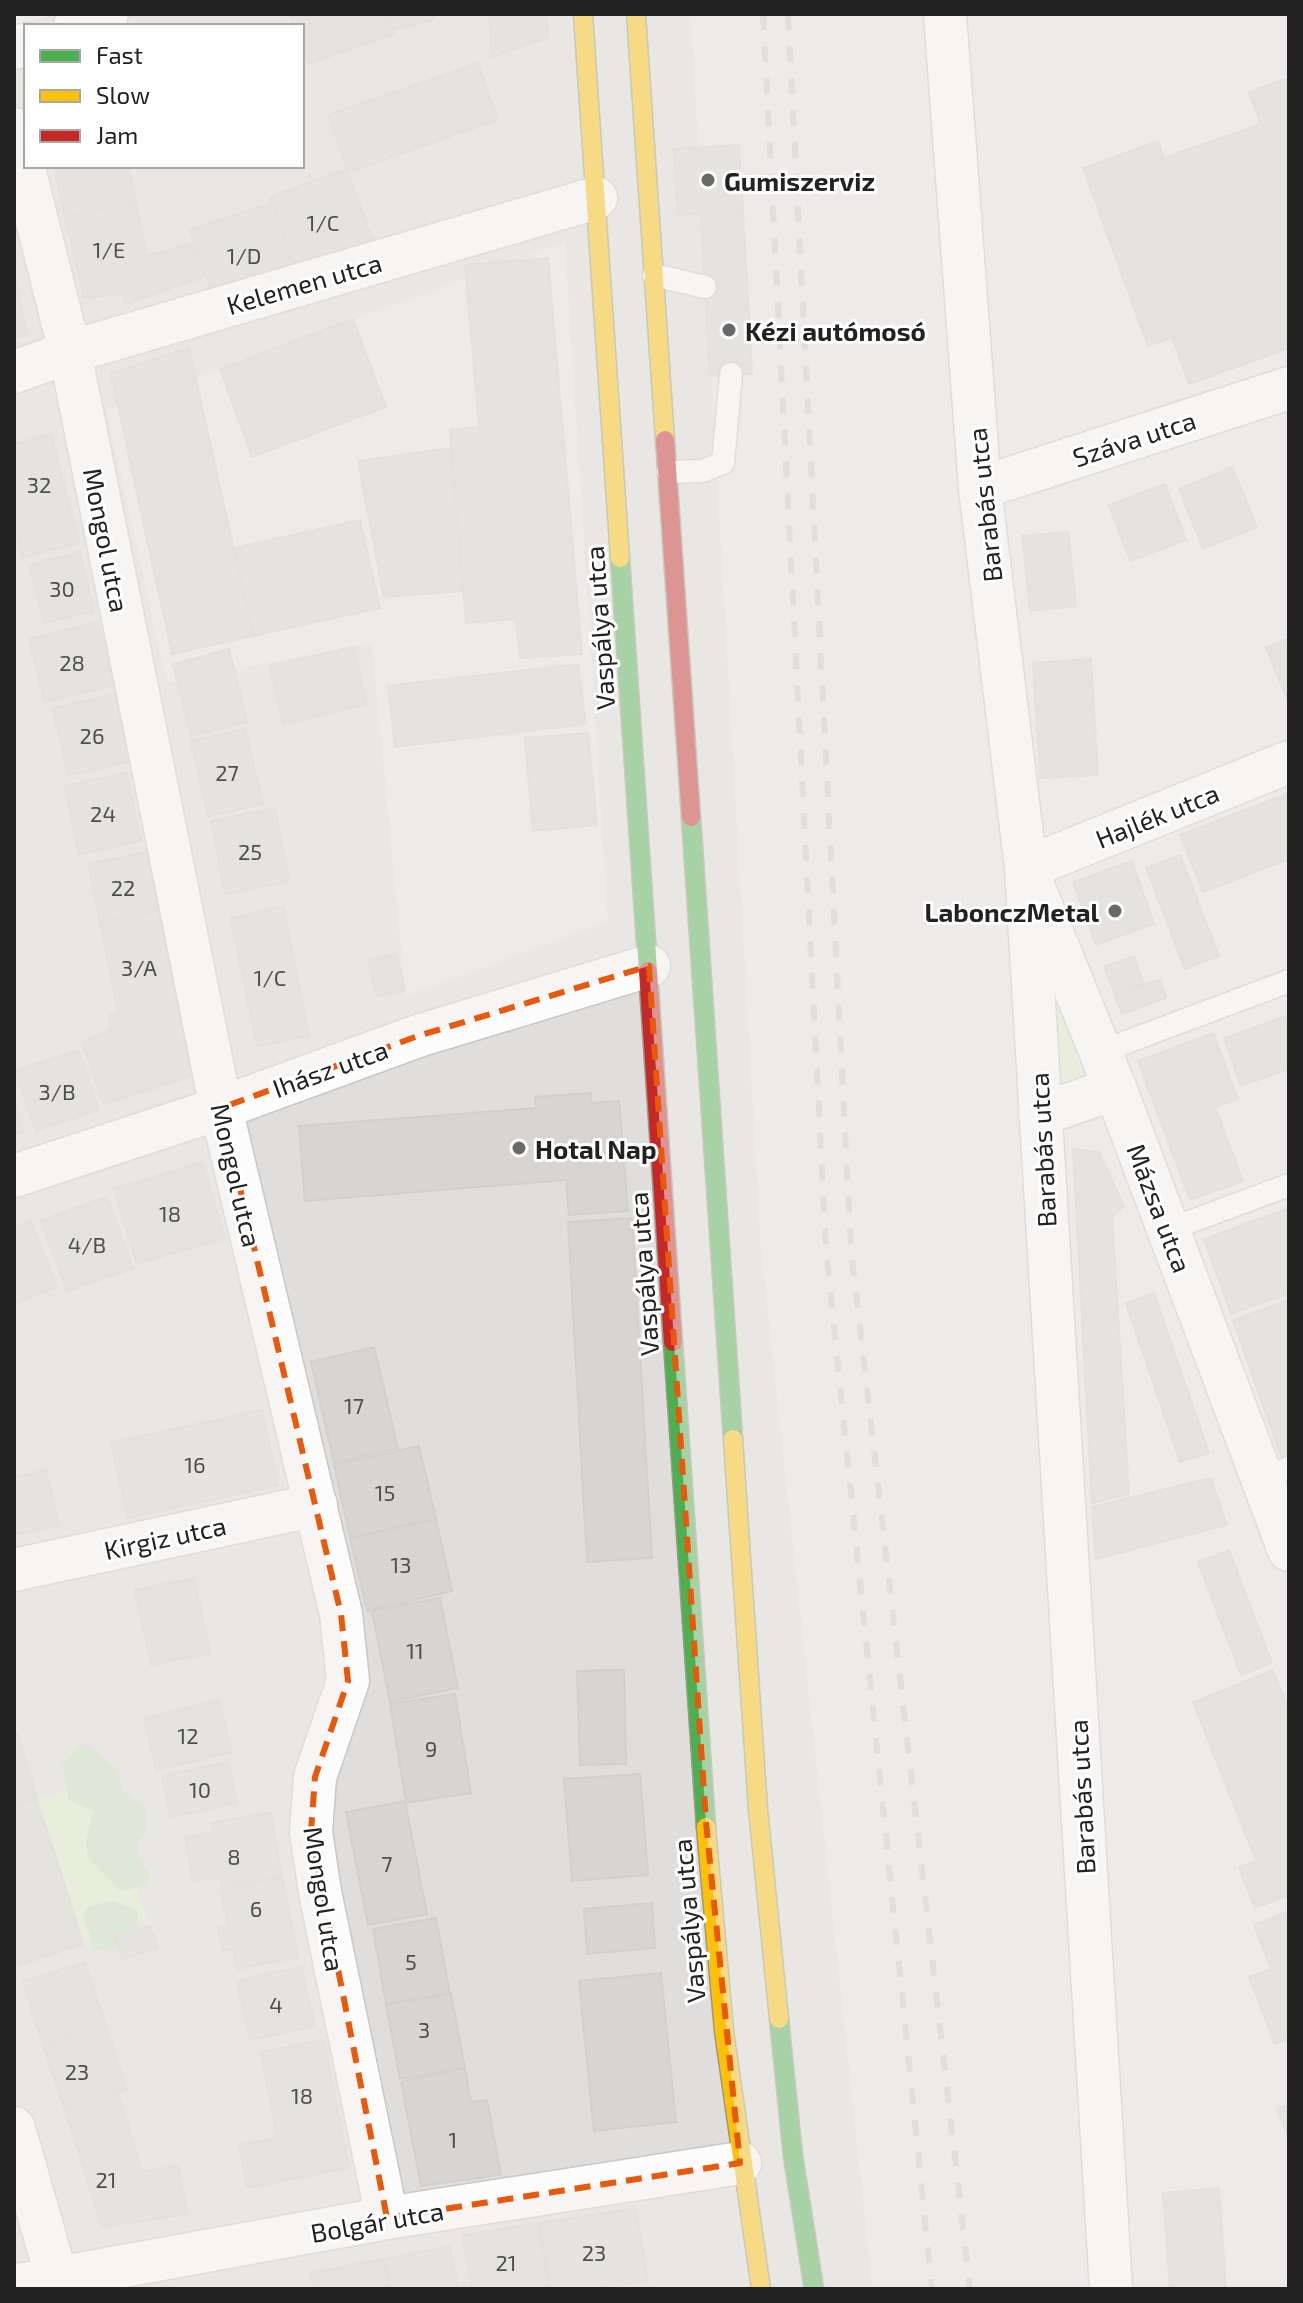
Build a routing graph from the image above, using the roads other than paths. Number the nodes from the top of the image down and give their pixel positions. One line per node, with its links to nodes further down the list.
1 (107, 14): 5 (street)
2 (583, 14): 7 (main road, Vaspálya utca)
3 (636, 14): 7 (main road, Vaspálya utca)
4 (945, 14): 15 (street, Barabás utca)
5 (80, 24)
6 (14, 129): 10 (street, Mongol utca)
7 (622, 195): 8 (main road, Vaspálya utca); 10 (street, Kelemen utca); 19 (main road, Vaspálya utca)
8 (654, 275): 9 (lane); 14 (main road, Vaspálya utca)
9 (705, 287)
10 (70, 352): 11 (street, Kelemen utca); 22 (street, Mongol utca)
11 (14, 372)
12 (731, 374): 14 (lane)
13 (1289, 388): 15 (street, Száva utca)
14 (668, 472): 18 (main road, Vaspálya utca)
15 (980, 488): 17 (street, Barabás utca)
16 (1289, 762): 17 (street, Hajlék utca)
17 (1026, 868): 21 (street, Mázsa utca); 23 (street, Barabás utca)
18 (702, 962): 19 (main road); 32 (main road, Vaspálya utca)
19 (662, 965): 22 (street, Ihász utca); 32 (main road, Vaspálya utca)
20 (1289, 981): 21 (lane)
21 (1108, 1070): 23 (street); 26 (street, Mázsa utca)
22 (221, 1108): 24 (street, Ihász utca); 28 (street, Mongol utca)
23 (1040, 1115): 38 (street, Barabás utca)
24 (14, 1176)
25 (1289, 1185): 26 (lane)
26 (1168, 1230): 27 (street, Mázsa utca)
27 (1276, 1474): 29 (street, Mázsa utca)
28 (316, 1505): 30 (street, Kirgiz utca); 33 (street, Mongol utca)
29 (1289, 1550)
30 (14, 1570)
31 (14, 2128): 34 (street)
32 (770, 2160): 33 (street, Bolgár utca); 36 (main road, Vaspálya utca); 37 (main road, Vaspálya utca)
33 (387, 2218): 34 (street, Bolgár utca)
34 (60, 2284): 35 (street, Bolgár utca)
35 (14, 2286)
36 (761, 2289)
37 (814, 2289)
38 (1111, 2289)

